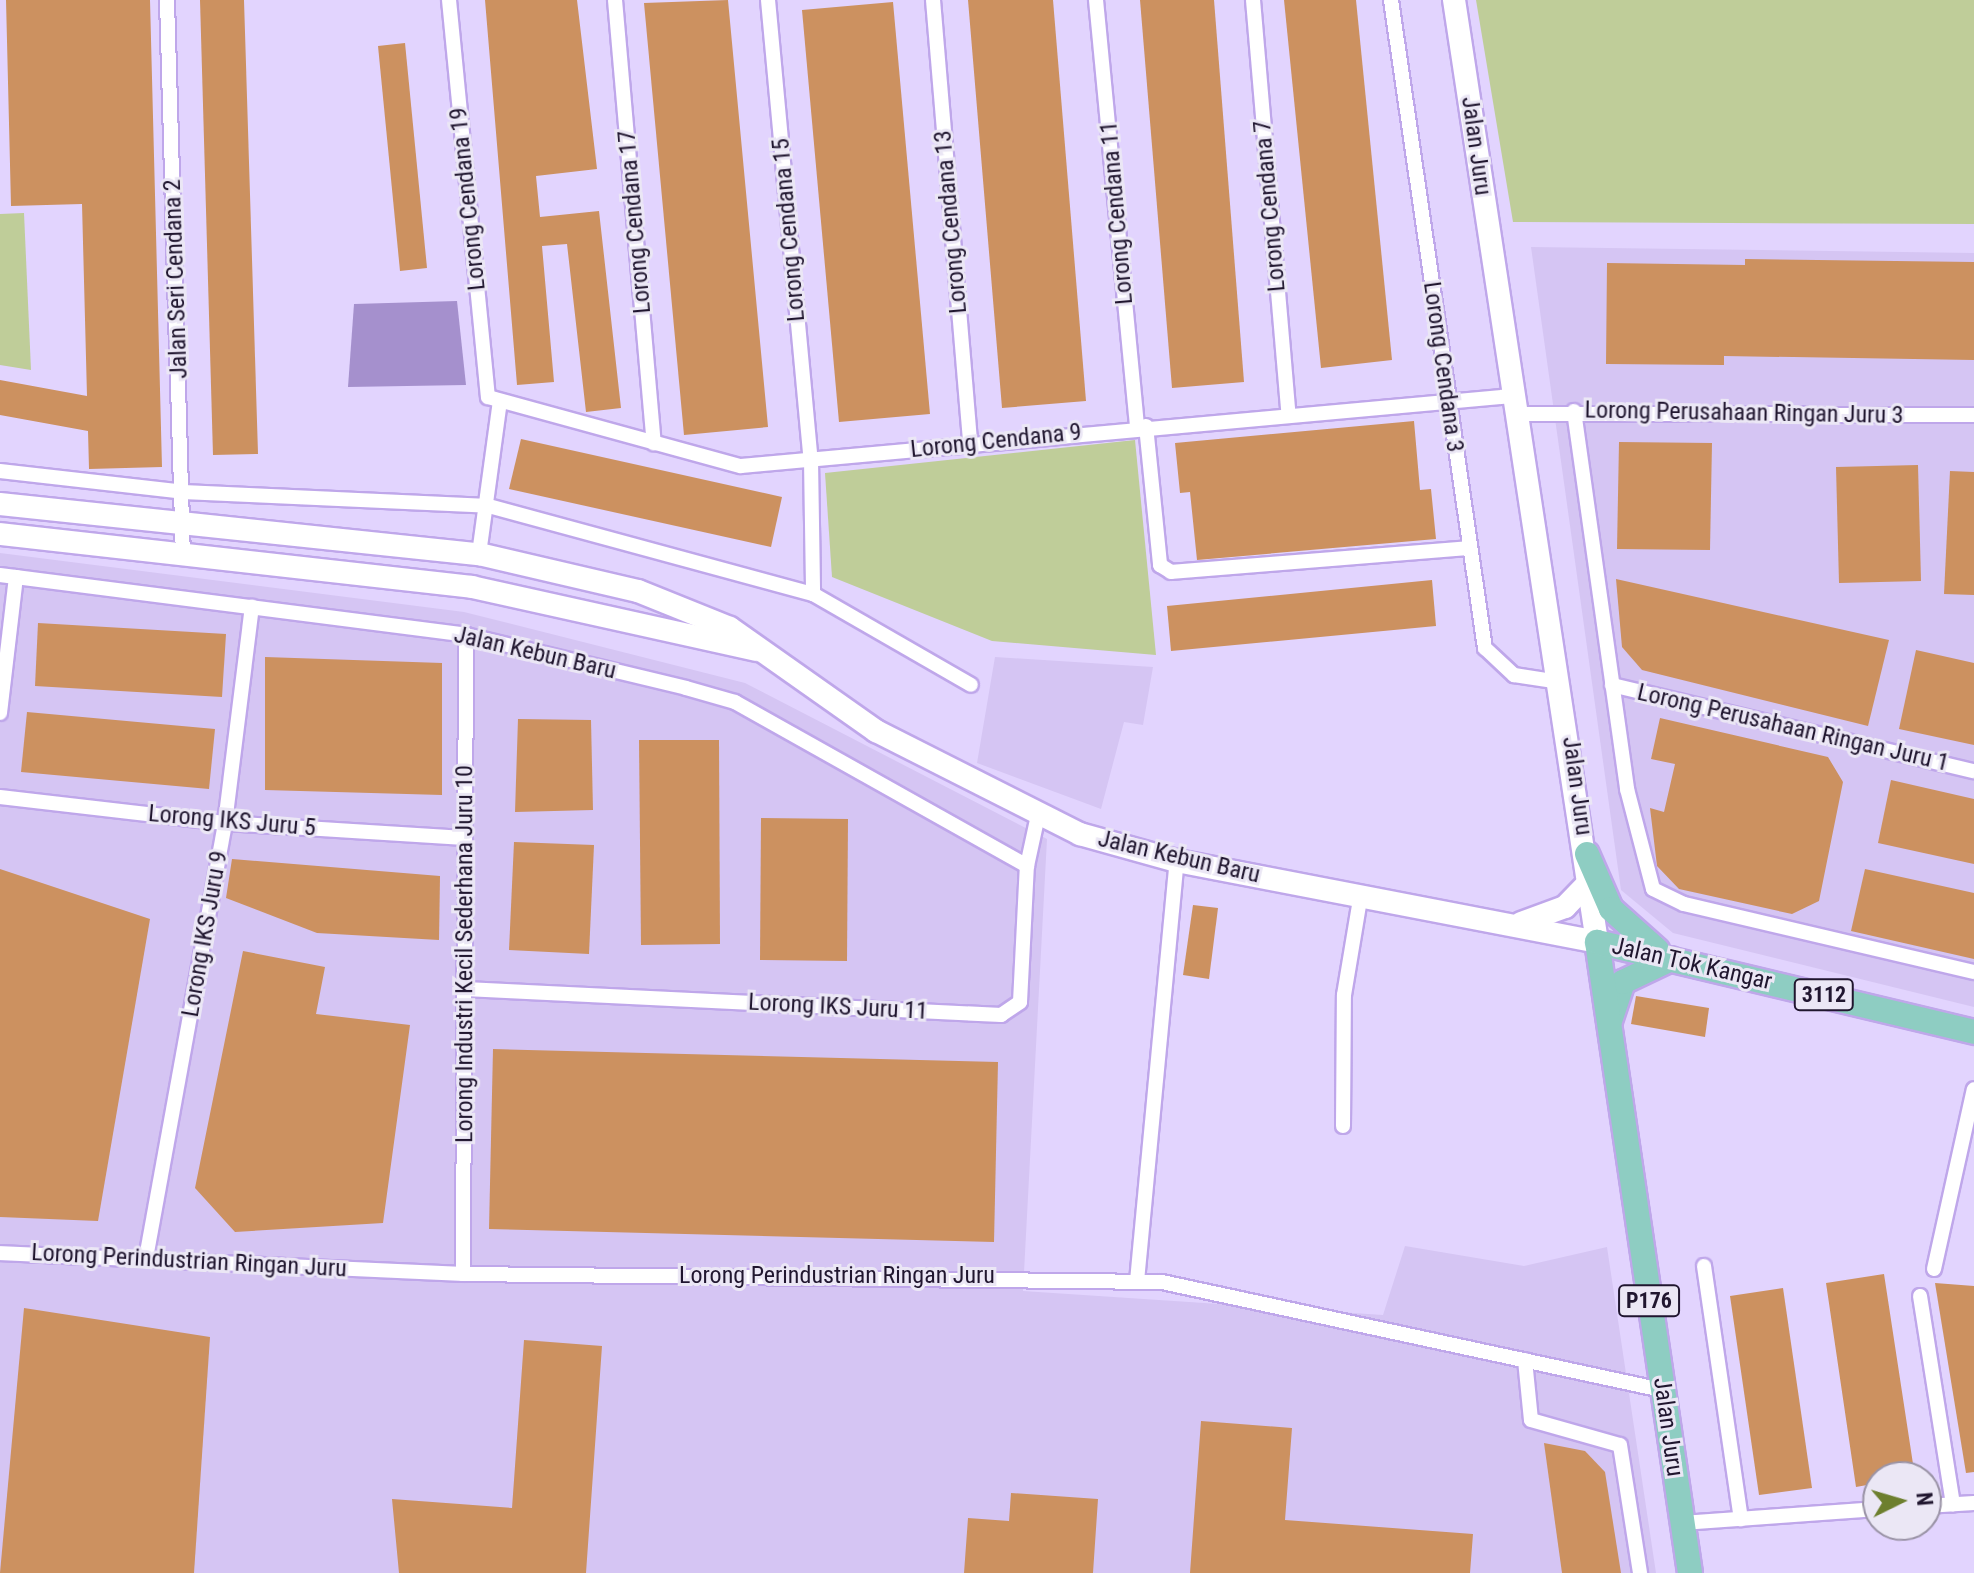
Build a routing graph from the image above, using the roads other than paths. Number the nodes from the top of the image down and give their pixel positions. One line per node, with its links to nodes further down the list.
1 (167, 0): 21 (street, Jalan Seri Cendana 2)
2 (449, 0): 10 (street, Lorong Cendana 19)
3 (615, 0): 17 (street, Lorong Cendana 17)
4 (768, 0): 19 (street, Lorong Cendana 15)
5 (933, 0): 18 (street, Lorong Cendana 13)
6 (1096, 0): 16 (street, Lorong Cendana 11)
7 (1253, 0): 14 (street, Lorong Cendana 7)
8 (1391, 0): 11 (street, Lorong Cendana 3)
9 (1454, 0): 12 (street, Jalan Juru / P176)
10 (494, 399): 17 (street, Lorong Cendana 9); 23 (street, Lorong Cendana 19)
11 (1450, 401): 12 (street, Lorong Cendana 9); 14 (street, Lorong Cendana 9); 26 (street, Lorong Cendana 3)
12 (1513, 405): 13 (street, Lorong Perusahaan Ringan Juru 3); 35 (street, Jalan Juru / P176)
13 (1574, 411): 15 (street, Lorong Perusahaan Ringan Juru 3); 37 (street)
14 (1288, 412): 16 (street, Lorong Cendana 9)
15 (1974, 415)
16 (1142, 426): 18 (street, Lorong Cendana 9); 26 (street, Lorong Cendana 11)
17 (654, 443): 19 (street, Lorong Cendana 9)
18 (970, 444): 19 (street, Lorong Cendana 9)
19 (811, 460): 31 (street, Lorong Cendana 15)
20 (0, 471): 21 (street)
21 (183, 492): 23 (street); 24 (street, Jalan Seri Cendana 2)
22 (0, 504): 24 (street, Jalan Kebun Baru)
23 (489, 506): 27 (street, Lorong Cendana 19); 31 (street)
24 (184, 526): 27 (street, Jalan Kebun Baru); 28 (street, Jalan Seri Cendana 2)
25 (0, 534): 28 (street, Jalan Kebun Baru)
26 (1467, 548): 35 (street, Lorong Cendana 3)
27 (479, 554): 34 (street, Jalan Kebun Baru)
28 (183, 558): 34 (street, Jalan Kebun Baru)
29 (0, 575): 30 (street, Jalan Kebun Baru)
30 (16, 577): 32 (street, Jalan Kebun Baru); 38 (street)
31 (813, 594): 36 (street)
32 (252, 607): 33 (street, Jalan Kebun Baru); 42 (street, Lorong IKS Juru 9)
33 (466, 635): 43 (street, Lorong Industri Kecil Sederhana Juru 10); 46 (street, Jalan Kebun Baru)
34 (757, 650): 41 (street, Jalan Kebun Baru)
35 (1560, 682): 44 (street, Jalan Juru / P176)
36 (971, 685)
37 (1612, 685): 39 (street, Lorong Perusahaan Ringan Juru 1); 52 (street)
38 (0, 713)
39 (1974, 771)
40 (0, 797): 42 (street, Lorong IKS Juru 5)
41 (1038, 815): 45 (street, Jalan Kebun Baru); 46 (street, Lorong IKS Juru 11)
42 (225, 823): 43 (street, Lorong IKS Juru 5); 59 (street, Lorong IKS Juru 9)
43 (465, 838): 53 (street, Lorong Industri Kecil Sederhana Juru 10)
44 (1587, 854): 47 (street, Jalan Juru / P176); 51 (main road)
45 (1177, 861): 48 (street, Jalan Kebun Baru); 63 (street)
46 (1027, 866): 53 (street, Lorong IKS Juru 11)
47 (1590, 881): 49 (street); 50 (street, Jalan Juru / P176)
48 (1361, 893): 49 (street, Jalan Kebun Baru); 57 (street)
49 (1516, 924): 50 (street, Jalan Kebun Baru)
50 (1597, 942): 51 (main road, Jalan Tok Kangar / 3112); 54 (main road, Jalan Juru / P176)
51 (1674, 958): 54 (main road); 55 (main road, Jalan Tok Kangar / 3112)
52 (1974, 972)
53 (465, 989): 62 (street, Lorong Industri Kecil Sederhana Juru 10)
54 (1607, 1030): 66 (main road, Jalan Juru / P176)
55 (1974, 1032)
56 (1974, 1089): 61 (street)
57 (1343, 1126)
58 (0, 1253): 59 (street, Lorong Perindustrian Ringan Juru)
59 (146, 1258): 62 (street, Lorong Perindustrian Ringan Juru)
60 (1704, 1266): 71 (street)
61 (1934, 1269)
62 (463, 1274): 63 (street, Lorong Perindustrian Ringan Juru)
63 (1137, 1281): 65 (street, Lorong Perindustrian Ringan Juru)
64 (1920, 1296): 68 (street)
65 (1525, 1360): 66 (street, Lorong Perindustrian Ringan Juru); 73 (street, Jalan Juru)
66 (1662, 1390): 72 (main road, Jalan Juru / P176)
67 (1974, 1503): 68 (street)
68 (1953, 1504): 69 (street)
69 (1942, 1505)
70 (1862, 1510): 71 (street)
71 (1741, 1519): 72 (street)
72 (1682, 1523): 74 (main road, Jalan Juru / P176)
73 (1640, 1573)
74 (1690, 1573)

